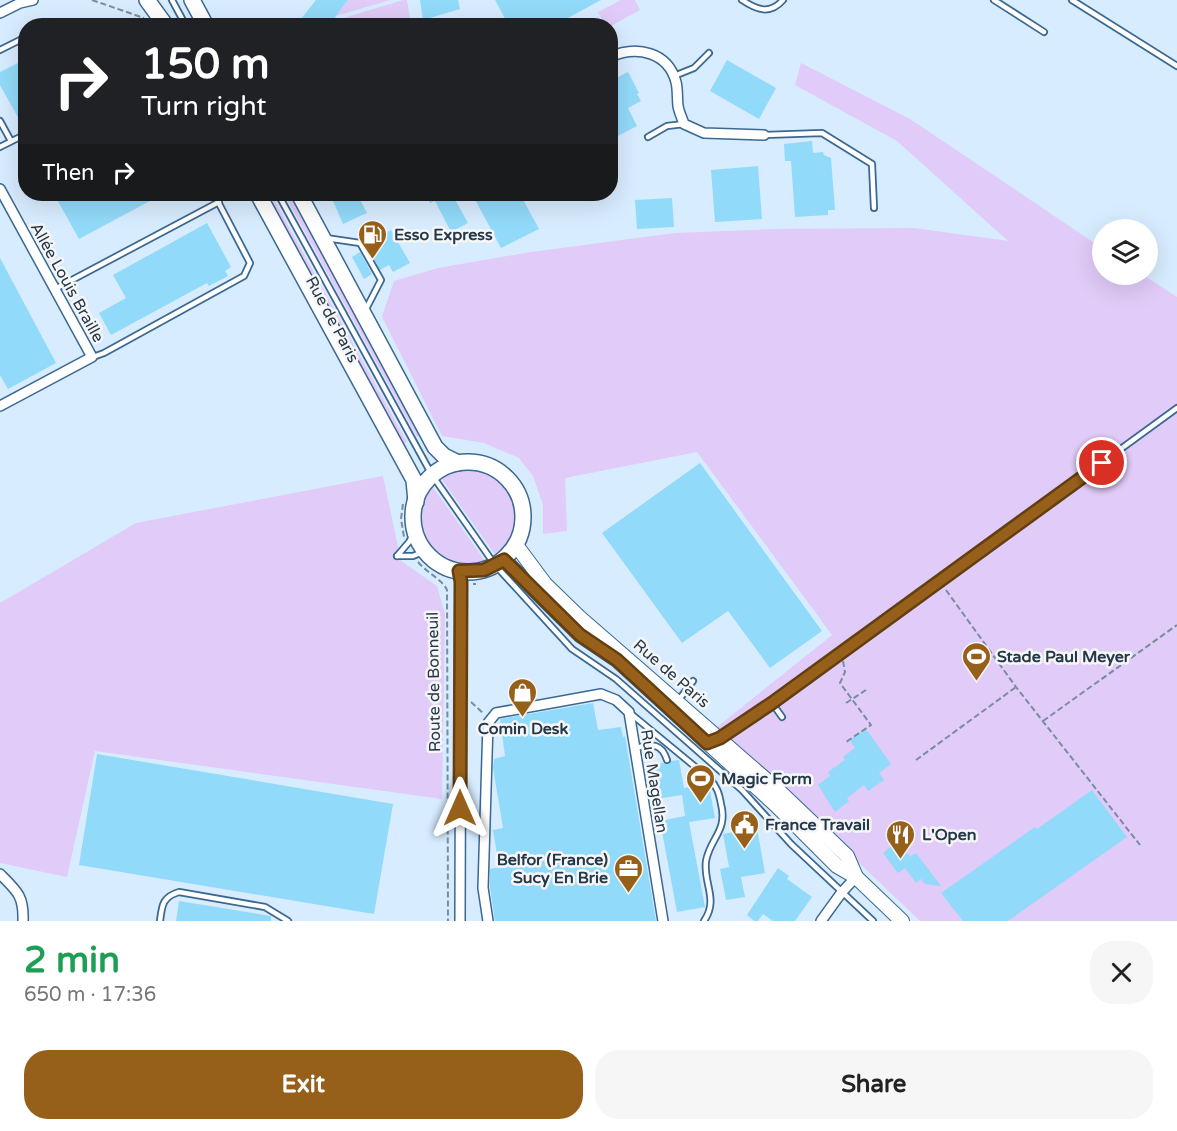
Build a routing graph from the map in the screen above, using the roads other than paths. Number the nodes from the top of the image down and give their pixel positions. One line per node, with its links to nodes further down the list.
1 (33, 0): 9 (street)
2 (147, 0): 11 (main road)
3 (172, 0): 12 (lane)
4 (192, 0): 13 (main road)
5 (742, 0): 6 (lane)
6 (783, 0)
7 (994, 0): 14 (lane)
8 (1072, 0): 19 (lane)
9 (21, 1): 10 (street)
10 (0, 13)
11 (160, 18)
12 (182, 18)
13 (202, 18)
14 (1044, 32)
15 (18, 41): 16 (lane)
16 (0, 50)
17 (709, 53): 20 (lane)
18 (618, 55): 20 (street)
19 (1177, 66)
20 (674, 76): 22 (street)
21 (0, 121): 26 (lane)
22 (684, 124): 23 (street); 25 (lane)
23 (764, 135): 33 (lane)
24 (18, 138): 26 (lane)
25 (648, 138)
26 (11, 141): 27 (lane)
27 (0, 147)
28 (0, 189): 35 (street, Allée Louis Braille)
29 (262, 201): 42 (main road, Rue de Paris)
30 (282, 201): 41 (lane)
31 (305, 201): 34 (main road, Rue de Paris)
32 (219, 202): 35 (lane); 37 (lane)
33 (874, 208)
34 (322, 238): 36 (main road, Rue de Paris); 36 (lane)
35 (55, 289): 37 (street, Allée Louis Braille)
36 (363, 314): 40 (main road, Rue de Paris)
37 (92, 357): 38 (street)
38 (0, 406)
39 (1177, 408): 49 (lane)
40 (458, 463): 41 (main road); 44 (main road)
41 (432, 475): 42 (main road); 46 (lane)
42 (410, 501): 43 (main road, Rue de Paris)
43 (415, 531): 45 (main road); 45 (lane)
44 (516, 546): 46 (main road); 50 (main road, Rue de Paris)
45 (419, 553): 47 (main road)
46 (499, 562): 47 (main road); 50 (main road, Rue de Paris); 58 (lane)
47 (455, 577): 62 (street, Route de Bonneuil)
48 (693, 681): 50 (lane)
49 (772, 703): 52 (lane); 53 (lane)
50 (673, 704): 53 (main road, Rue de Paris)
51 (629, 712): 54 (street, Rue Magellan); 63 (street, Rue Magellan); 65 (lane)
52 (782, 717)
53 (713, 740): 57 (main road, Rue de Paris)
54 (634, 748): 55 (lane); 64 (street, Rue Magellan)
55 (667, 760)
56 (0, 874): 59 (street)
57 (856, 877): 58 (street); 68 (main road, Rue de Paris)
58 (842, 892): 66 (street); 67 (lane)
59 (23, 921)
60 (160, 921): 61 (lane)
61 (288, 921)
62 (460, 921)
63 (488, 921)
64 (663, 921)
65 (704, 921)
66 (820, 921)
67 (873, 921)
68 (902, 921)

